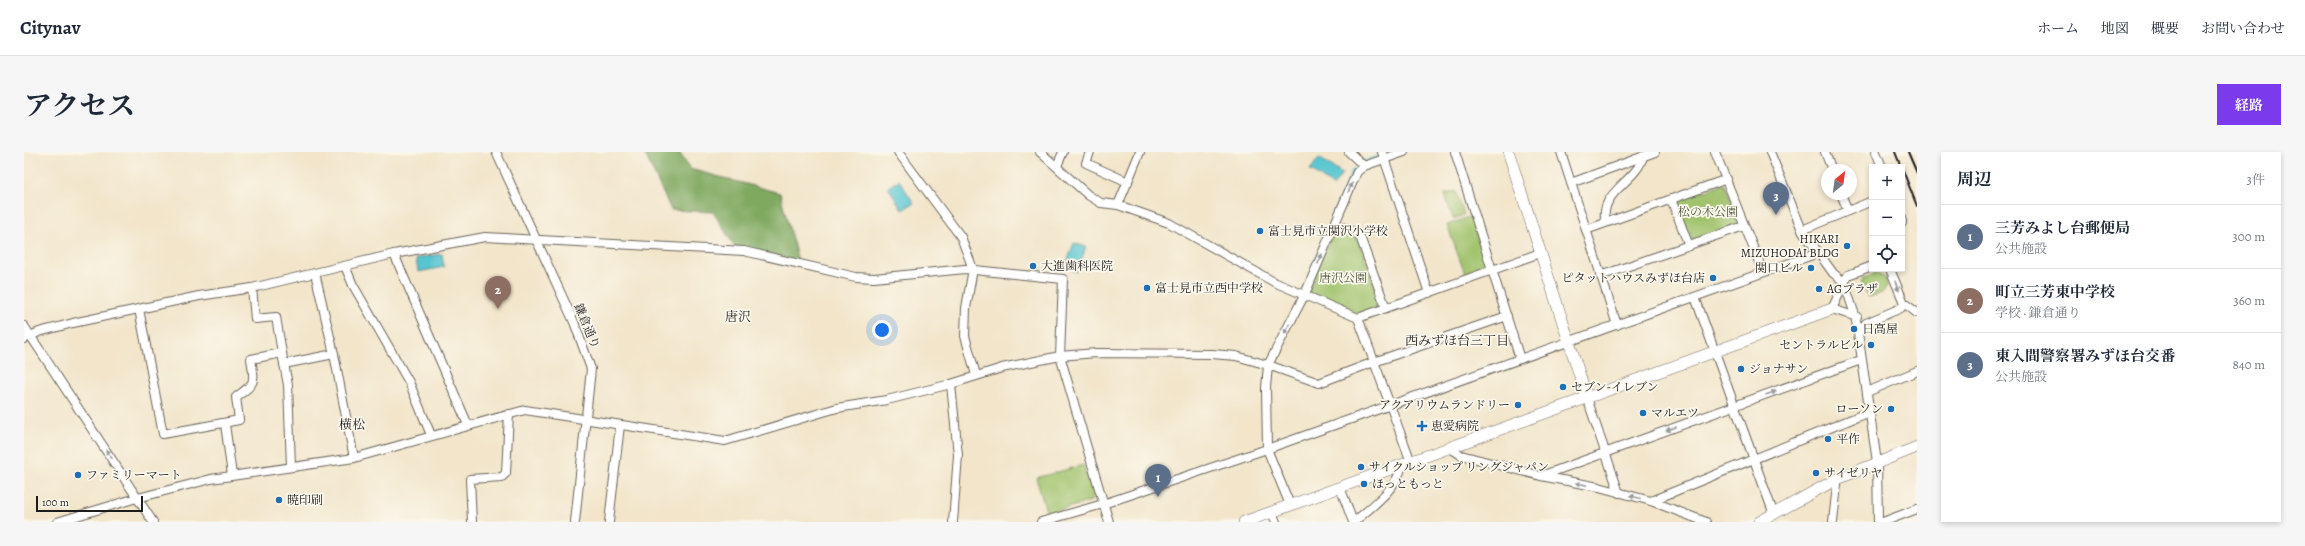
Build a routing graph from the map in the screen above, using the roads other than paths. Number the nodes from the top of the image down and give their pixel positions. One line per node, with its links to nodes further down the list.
1 (496, 152): 36 (street, 鎌倉通り)
2 (898, 152): 43 (street)
3 (1063, 152): 22 (street)
4 (1090, 152): 24 (street)
5 (1140, 152): 24 (street)
6 (1348, 152): 19 (street)
7 (1404, 152): 17 (street)
8 (1455, 152): 44 (street)
9 (1561, 152): 25 (street)
10 (1655, 152): 18 (street)
11 (1715, 152): 23 (street)
12 (1770, 152): 35 (street)
13 (1825, 152): 20 (street)
14 (1876, 152): 21 (street)
15 (1045, 153): 22 (street)
16 (1511, 153): 38 (street)
17 (1383, 156): 19 (street); 51 (street)
18 (1643, 156): 25 (street); 31 (street)
19 (1362, 164): 32 (street, one-way to 19)
20 (1830, 164)
21 (1881, 164)
22 (1057, 166): 29 (street)
23 (1727, 180): 26 (street); 33 (street)
24 (1128, 182): 29 (street)
25 (1570, 183): 34 (street)
26 (1671, 199): 31 (street); 37 (street)
27 (1843, 200): 30 (street)
28 (1869, 202): 30 (street)
29 (1118, 205): 52 (street)
30 (1848, 211): 35 (street)
31 (1606, 222): 34 (street)
32 (1335, 224): 52 (street, one-way to 32); 55 (street)
33 (1744, 226): 37 (street); 45 (street)
34 (1586, 230): 48 (street)
35 (1802, 230): 39 (street)
36 (535, 239): 40 (street); 43 (street); 87 (street, 鎌倉通り)
37 (1689, 246): 48 (street)
38 (1540, 253): 44 (street); 68 (street)
39 (1818, 253): 45 (street); 49 (street)
40 (394, 254): 41 (street); 89 (street)
41 (345, 266): 47 (street); 91 (street)
42 (1869, 267): 49 (street)
43 (974, 269): 72 (street); 79 (street)
44 (1492, 270): 51 (street); 60 (street)
45 (1763, 272): 53 (street)
46 (1891, 272): 54 (street, one-way to 54)
47 (314, 273): 50 (street); 71 (street)
48 (1600, 276): 63 (street)
49 (1844, 282): 57 (street); 59 (street)
50 (252, 288): 56 (street); 70 (street)
51 (1429, 293): 55 (street)
52 (1305, 294): 61 (street); 77 (street, one-way to 77)
53 (1695, 297): 63 (street); 69 (street)
54 (1904, 303): 58 (street); 62 (street)
55 (1386, 308): 61 (street)
56 (139, 309): 66 (street); 88 (street)
57 (1832, 309): 59 (street); 69 (street)
58 (1917, 314)
59 (1855, 315): 62 (street); 65 (street)
60 (1507, 316): 73 (street); 75 (street)
61 (1358, 318): 75 (street)
62 (1866, 323): 65 (street)
63 (1617, 325): 68 (street)
64 (24, 326): 66 (street)
65 (1858, 334): 74 (street)
66 (32, 335): 67 (street); 106 (street, one-way to 66)
67 (24, 339)
68 (1569, 343): 73 (street); 82 (street)
69 (1715, 352): 82 (street); 84 (street)
70 (282, 353): 76 (street); 88 (street)
71 (334, 354): 76 (street); 96 (street)
72 (1060, 356): 77 (street); 79 (street); 108 (street)
73 (1520, 359): 83 (street)
74 (1861, 360): 81 (street); 84 (street, one-way to 74)
75 (1374, 362): 77 (street); 83 (street)
76 (284, 364): 100 (street)
77 (1268, 365): 94 (street)
78 (1917, 371): 81 (street)
79 (976, 375): 80 (street)
80 (951, 384): 90 (street); 118 (street)
81 (1866, 392): 85 (street)
82 (1587, 398): 93 (street); 95 (street)
83 (1390, 407): 94 (street); 99 (street)
84 (1734, 407): 95 (street, one-way to 95); 97 (street)
85 (1870, 412): 97 (street); 98 (street)
86 (509, 414): 87 (street); 89 (street); 115 (street)
87 (586, 419): 90 (street); 116 (street, 鎌倉通り)
88 (225, 424): 101 (street)
89 (468, 425): 91 (street)
90 (620, 425): 117 (street)
91 (431, 435): 96 (street)
92 (1917, 447): 98 (street)
93 (1450, 448): 99 (street); 102 (street)
94 (1267, 449): 108 (street); 109 (street)
95 (1605, 453): 102 (street); 105 (street)
96 (354, 458): 100 (street)
97 (1754, 460): 107 (street); 111 (street)
98 (1877, 462): 103 (street); 126 (street)
99 (1406, 464): 104 (street); 122 (street)
100 (290, 466): 101 (street)
101 (232, 475): 106 (street)
102 (1541, 476): 105 (street, one-way to 102)
103 (1834, 480): 111 (street); 125 (street)
104 (1340, 487): 109 (street); 122 (street)
105 (1619, 493): 107 (street, one-way to 105)
106 (138, 498): 113 (street); 114 (street)
107 (1651, 502): 123 (street)
108 (1103, 504): 119 (street); 120 (street)
109 (1290, 505): 112 (street)
110 (1917, 509): 127 (street)
111 (1773, 512): 124 (street)
112 (1274, 517): 121 (street)
113 (57, 522)
114 (153, 522)
115 (472, 522)
116 (575, 522)
117 (610, 522)
118 (953, 522)
119 (1041, 522)
120 (1109, 522)
121 (1244, 522)
122 (1354, 522)
123 (1706, 522)
124 (1759, 522)
125 (1833, 522)
126 (1878, 522)
127 (1883, 522)

